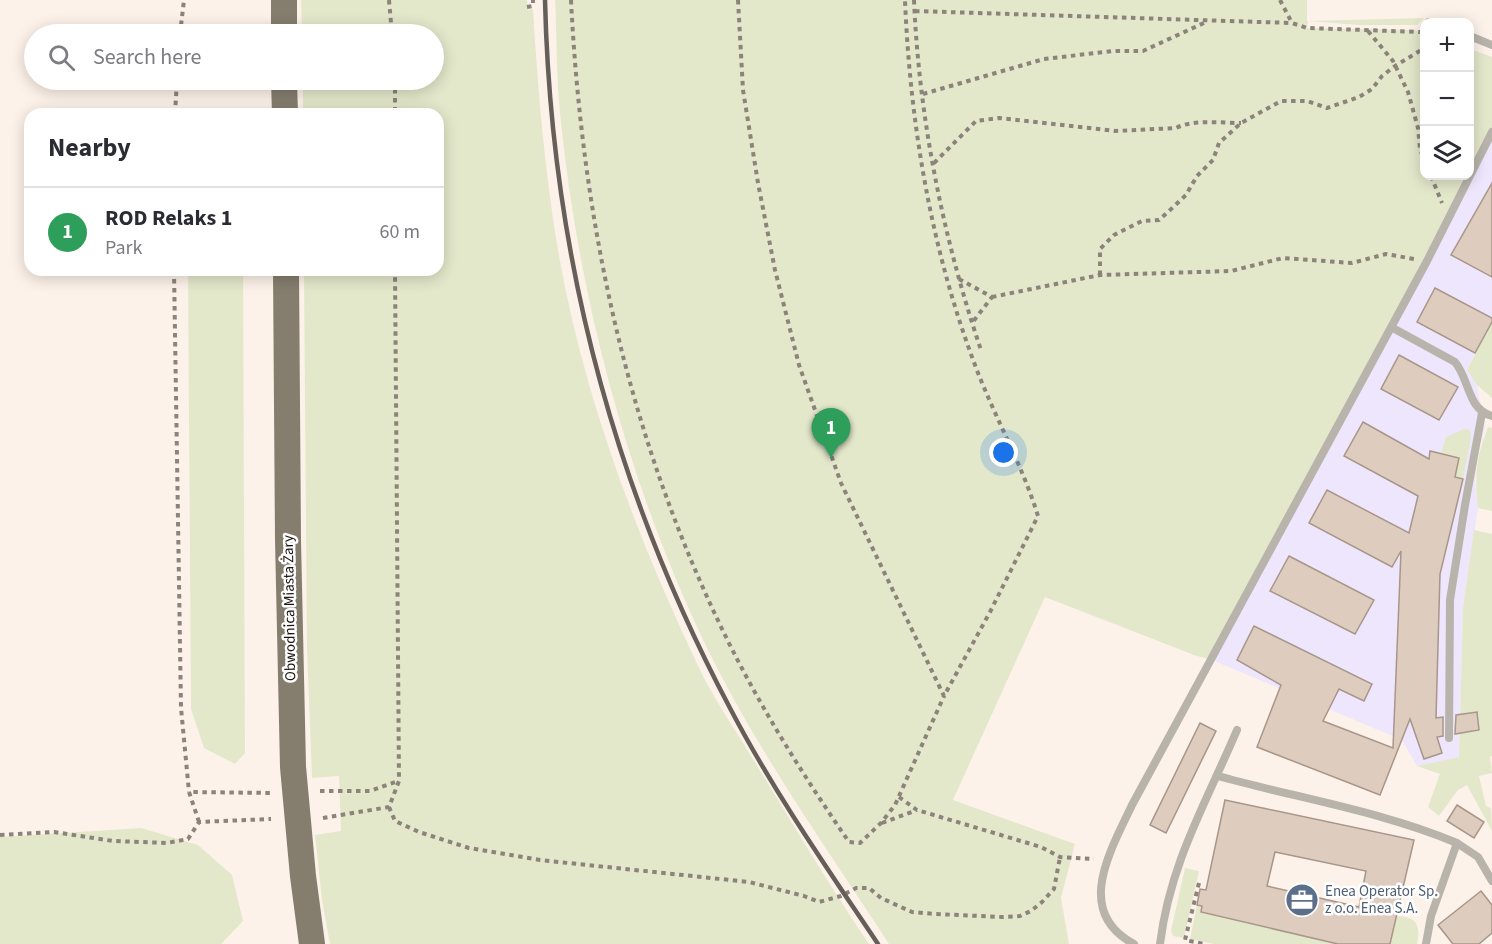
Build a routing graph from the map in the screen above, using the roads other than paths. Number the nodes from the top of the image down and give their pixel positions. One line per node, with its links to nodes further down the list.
1 (284, 0): 2 (main road)
2 (284, 24)
3 (1474, 38): 4 (lane)
4 (1492, 45)
5 (285, 90): 6 (main road)
6 (285, 108)
7 (1492, 132): 9 (lane)
8 (286, 276): 17 (main road, Obwodnica Miasta Żary)
9 (1391, 327): 10 (lane); 18 (lane)
10 (1482, 413): 11 (lane); 13 (lane)
11 (1492, 416)
12 (1237, 730): 14 (lane)
13 (1449, 738)
14 (1218, 776): 15 (lane); 19 (lane)
15 (1457, 843): 16 (lane); 20 (lane)
16 (1492, 881)
17 (312, 944)
18 (1134, 944)
19 (1160, 944)
20 (1426, 944)

